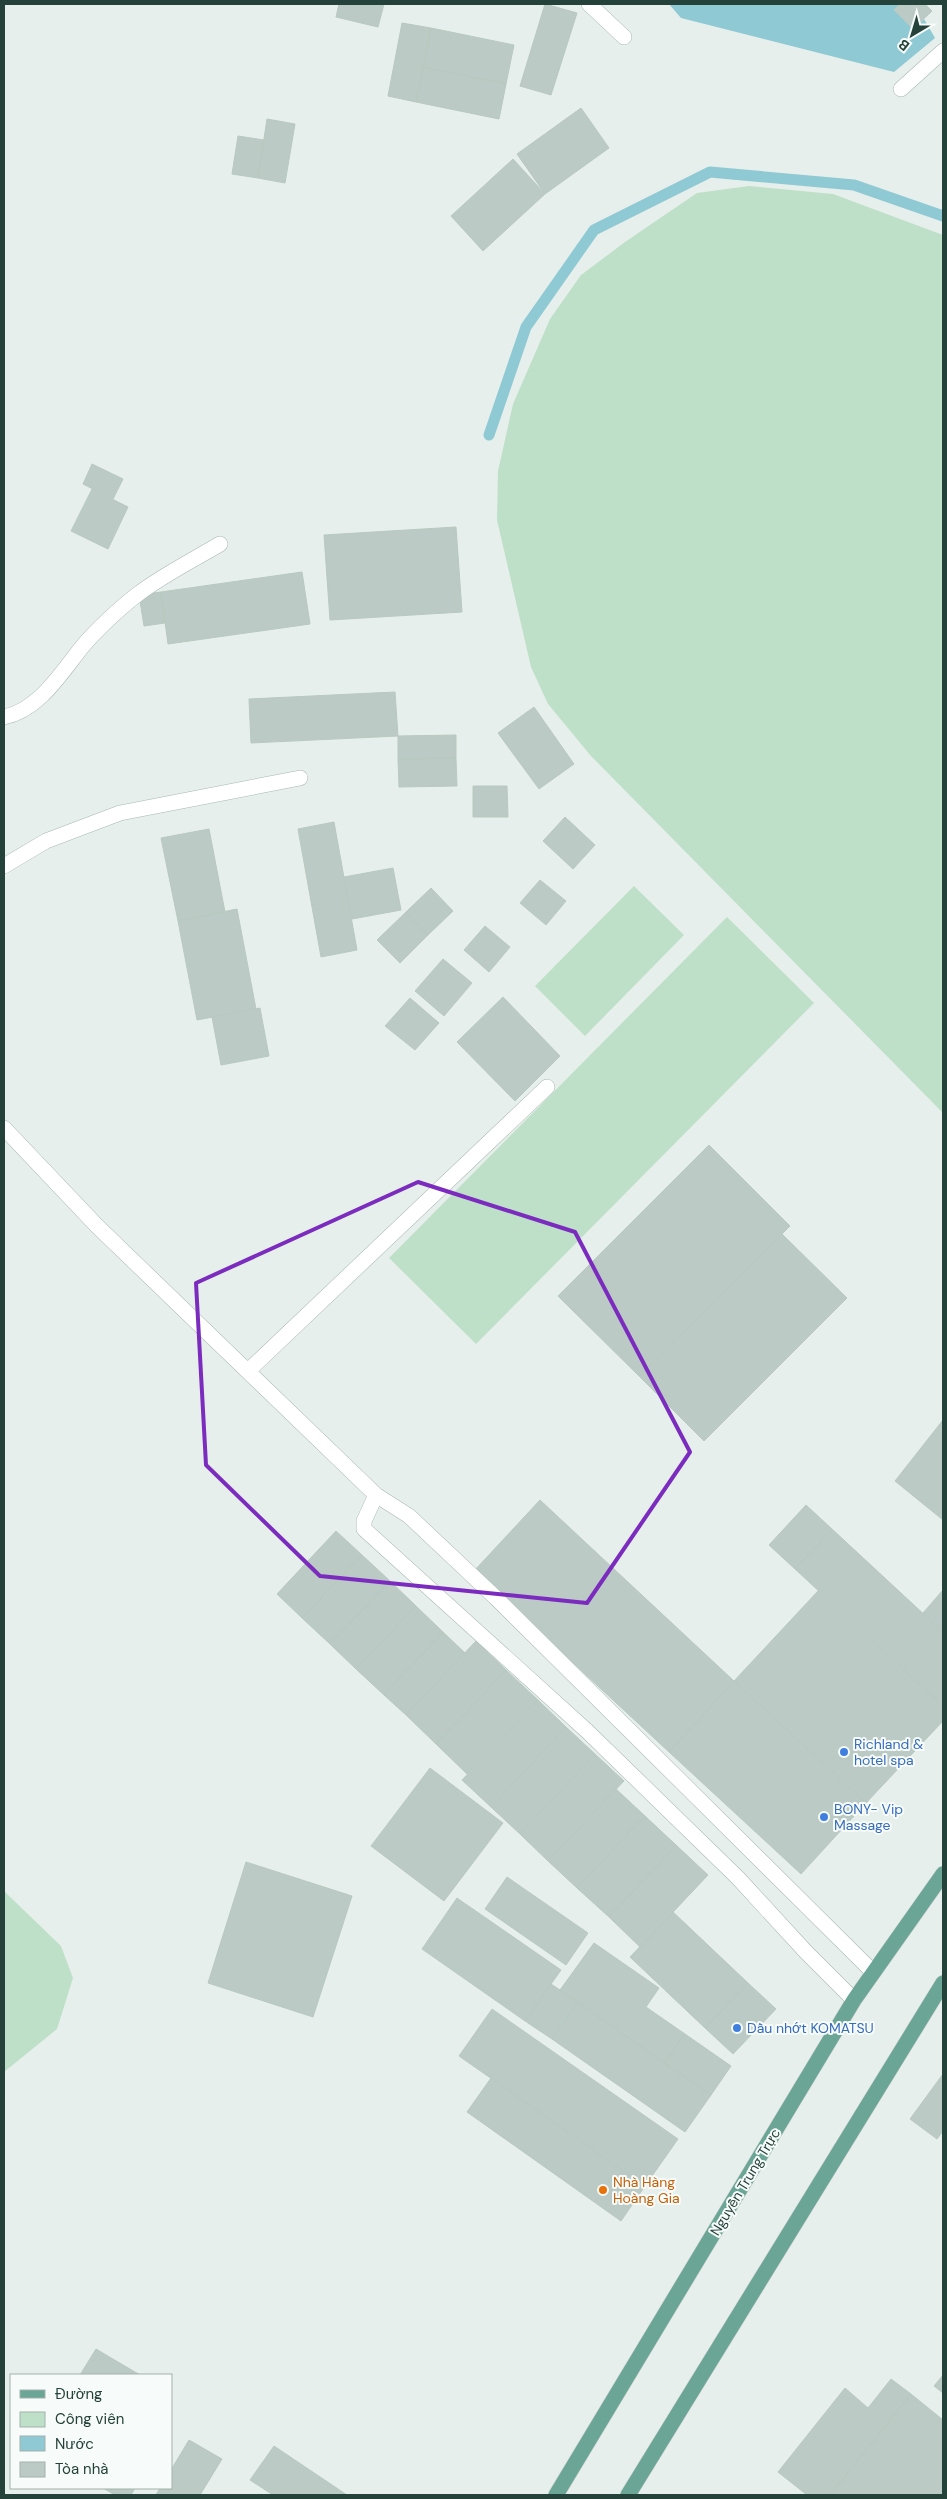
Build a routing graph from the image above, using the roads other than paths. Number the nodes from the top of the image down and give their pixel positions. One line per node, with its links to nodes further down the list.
1 (589, 4): 2 (street)
2 (624, 37)
3 (943, 51): 4 (street)
4 (901, 89)
5 (220, 544): 6 (street)
6 (4, 717)
7 (300, 778): 8 (street)
8 (4, 866)
9 (547, 1087): 11 (street)
10 (4, 1128): 11 (street)
11 (248, 1371): 12 (street)
12 (376, 1495): 14 (street); 16 (street)
13 (943, 1874): 14 (main road, Nguyễn Trung Trực)
14 (872, 1971): 16 (main road, Nguyễn Trung Trực)
15 (943, 1983): 18 (main road)
16 (854, 2000): 17 (main road, Nguyễn Trung Trực)
17 (556, 2495)
18 (628, 2495)

